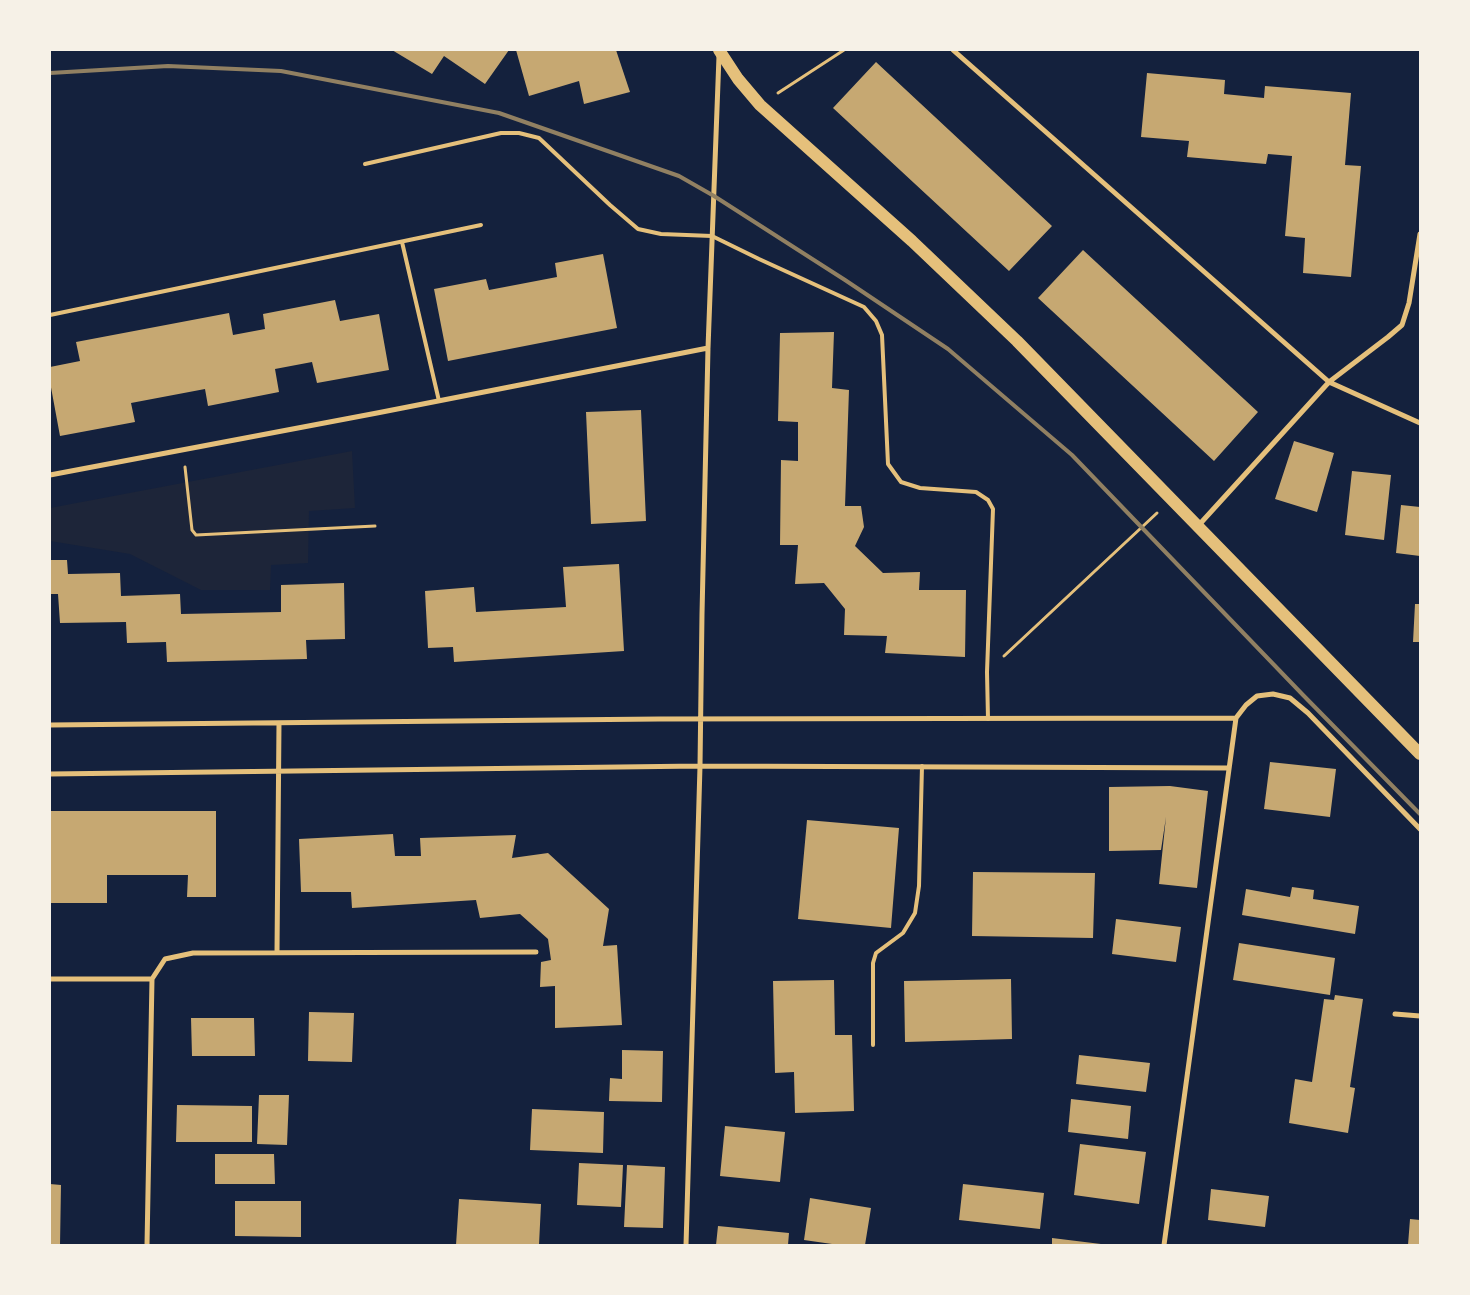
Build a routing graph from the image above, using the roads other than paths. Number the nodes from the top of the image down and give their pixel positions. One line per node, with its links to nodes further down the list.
1 (719, 50): 6 (street); 14 (main road)
2 (953, 50): 10 (street)
3 (365, 164): 6 (lane)
4 (481, 224): 7 (lane)
5 (1420, 234): 10 (street)
6 (712, 236): 9 (street); 16 (lane)
7 (402, 242): 8 (lane); 11 (lane)
8 (50, 314)
9 (708, 348): 11 (street); 17 (street)
10 (1329, 382): 12 (street); 14 (street)
11 (439, 401): 13 (street)
12 (1420, 422)
13 (50, 474)
14 (1198, 526): 20 (main road)
15 (1236, 718): 16 (street); 23 (street); 26 (street)
16 (988, 719): 17 (street)
17 (700, 720): 18 (street); 21 (street)
18 (278, 723): 19 (street); 24 (street)
19 (50, 725)
20 (1420, 754)
21 (700, 766): 22 (street); 24 (street); 35 (street)
22 (922, 766): 23 (street); 33 (lane)
23 (1229, 768): 36 (street)
24 (278, 770): 25 (street); 27 (street)
25 (50, 774)
26 (1420, 829)
27 (277, 952): 28 (street); 30 (street)
28 (536, 952)
29 (50, 979): 30 (street)
30 (152, 979): 34 (street)
31 (1395, 1014): 32 (street)
32 (1420, 1016)
33 (873, 1045)
34 (147, 1245)
35 (686, 1245)
36 (1164, 1245)

